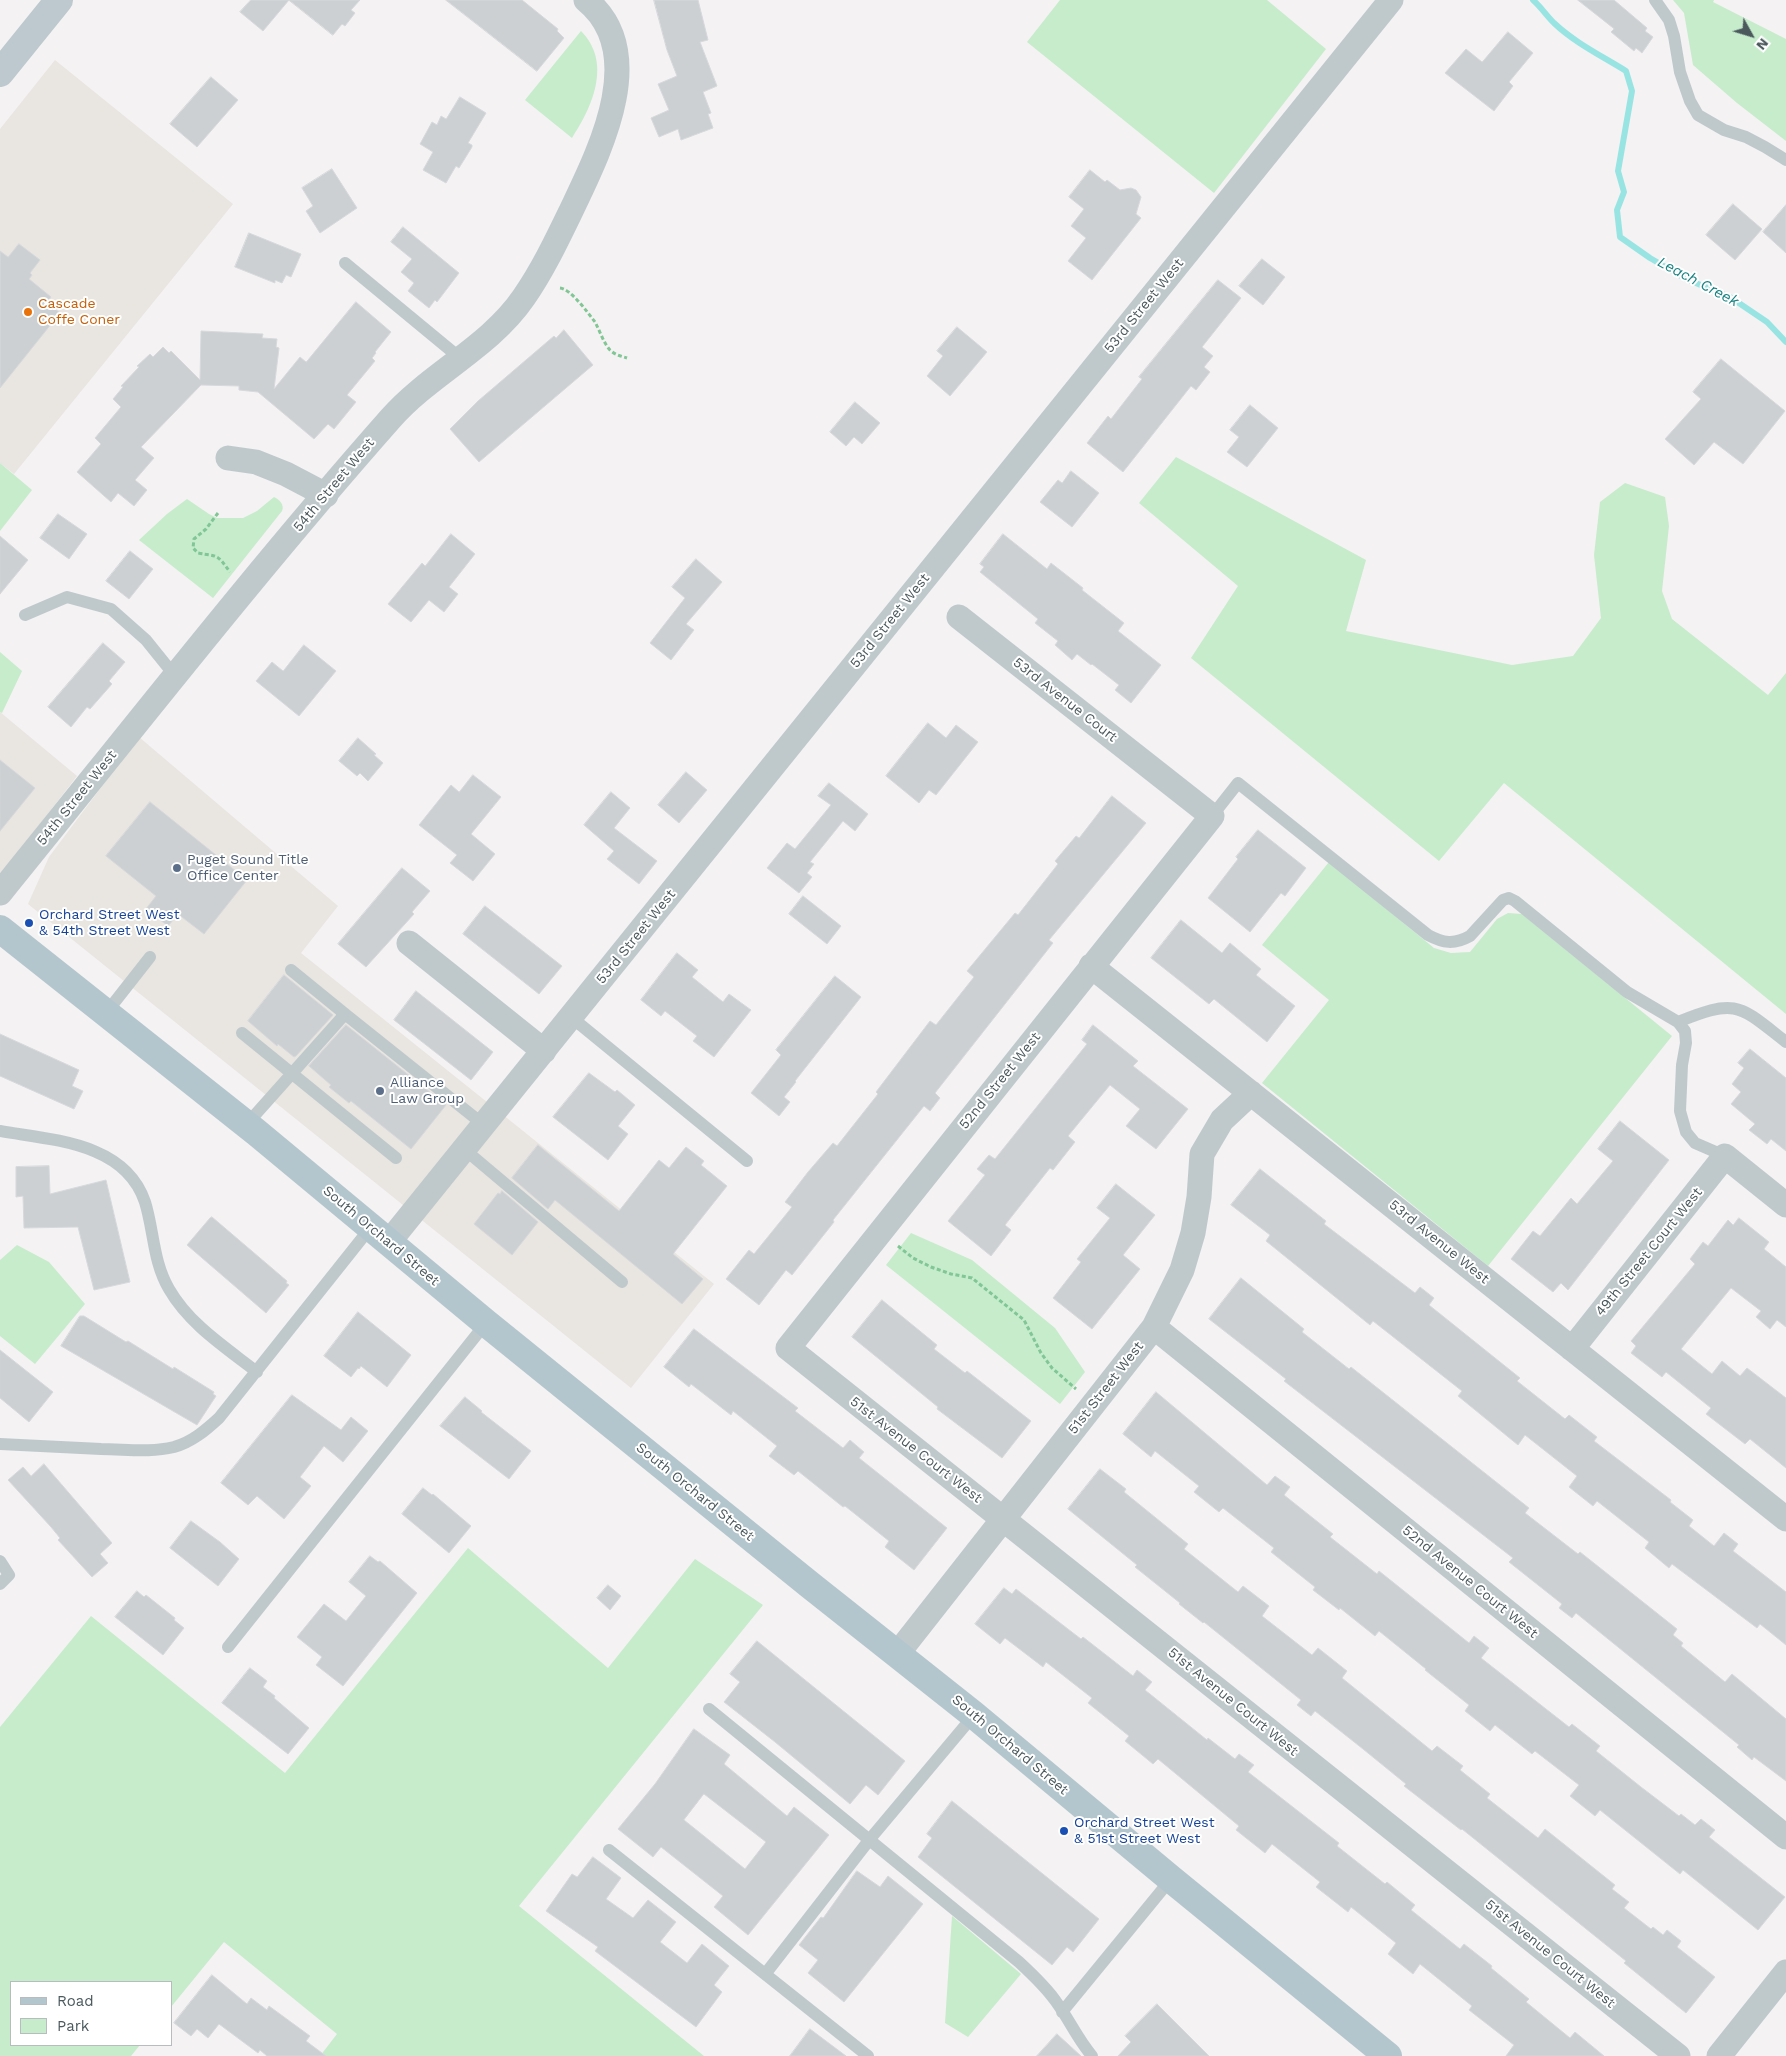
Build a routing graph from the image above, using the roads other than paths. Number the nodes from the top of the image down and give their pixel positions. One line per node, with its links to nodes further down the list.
1 (59, 0): 5 (main road)
2 (586, 0): 8 (street, 54th Street West)
3 (1391, 0): 23 (street, 53rd Street West)
4 (1655, 0): 6 (lane)
5 (0, 74)
6 (1786, 160)
7 (345, 263): 8 (lane)
8 (460, 358): 10 (street, 54th Street West)
9 (228, 458): 10 (street)
10 (326, 495): 13 (street, 54th Street West)
11 (26, 615): 13 (lane)
12 (959, 617): 14 (street, 53rd Avenue Court)
13 (175, 676): 15 (street, 54th Street West)
14 (1212, 816): 19 (street, 52nd Street West); 24 (lane)
15 (0, 893)
16 (2, 935): 21 (main road, South Orchard Street)
17 (409, 943): 27 (street)
18 (150, 957): 21 (lane)
19 (1091, 966): 29 (street, 53rd Avenue West); 42 (street, 52nd Street West)
20 (291, 970): 22 (lane)
21 (106, 1013): 31 (main road, South Orchard Street)
22 (345, 1014): 28 (lane); 30 (lane)
23 (571, 1017): 27 (street, 53rd Street West); 36 (lane)
24 (1678, 1022): 26 (lane); 34 (lane)
25 (242, 1033): 28 (lane)
26 (1786, 1042)
27 (544, 1050): 30 (street, 53rd Street West)
28 (291, 1073): 31 (lane); 35 (lane)
29 (1251, 1093): 41 (street, 51st Street West); 43 (street, 53rd Avenue West)
30 (484, 1124): 33 (street, 53rd Street West)
31 (246, 1125): 38 (main road, South Orchard Street)
32 (0, 1132): 44 (lane)
33 (464, 1149): 38 (street, 53rd Street West); 39 (lane)
34 (1725, 1156): 37 (street); 43 (street, 49th Street Court West)
35 (396, 1158)
36 (747, 1161)
37 (1786, 1205)
38 (380, 1235): 40 (main road, South Orchard Street); 44 (lane)
39 (622, 1282)
40 (486, 1323): 50 (lane); 51 (main road, South Orchard Street)
41 (1154, 1327): 46 (street, 51st Street West); 54 (street, 52nd Avenue Court West)
42 (788, 1348): 46 (street, 51st Avenue Court West)
43 (1572, 1349): 47 (street, 53rd Avenue West)
44 (256, 1372): 45 (lane)
45 (0, 1444)
46 (1003, 1519): 51 (street, 51st Street West); 64 (street, 51st Avenue Court West)
47 (1786, 1519)
48 (0, 1561): 49 (lane)
49 (0, 1584)
50 (228, 1647)
51 (898, 1653): 53 (main road, South Orchard Street)
52 (709, 1709): 55 (lane)
53 (974, 1714): 55 (lane); 57 (main road, South Orchard Street)
54 (1786, 1837)
55 (870, 1839): 59 (lane); 60 (lane)
56 (609, 1850): 59 (lane)
57 (1171, 1879): 60 (lane); 63 (main road, South Orchard Street)
58 (1786, 1972): 65 (street)
59 (766, 1973): 61 (lane)
60 (1062, 2012): 62 (lane)
61 (868, 2056)
62 (1092, 2056)
63 (1388, 2056)
64 (1678, 2056)
65 (1719, 2056)

